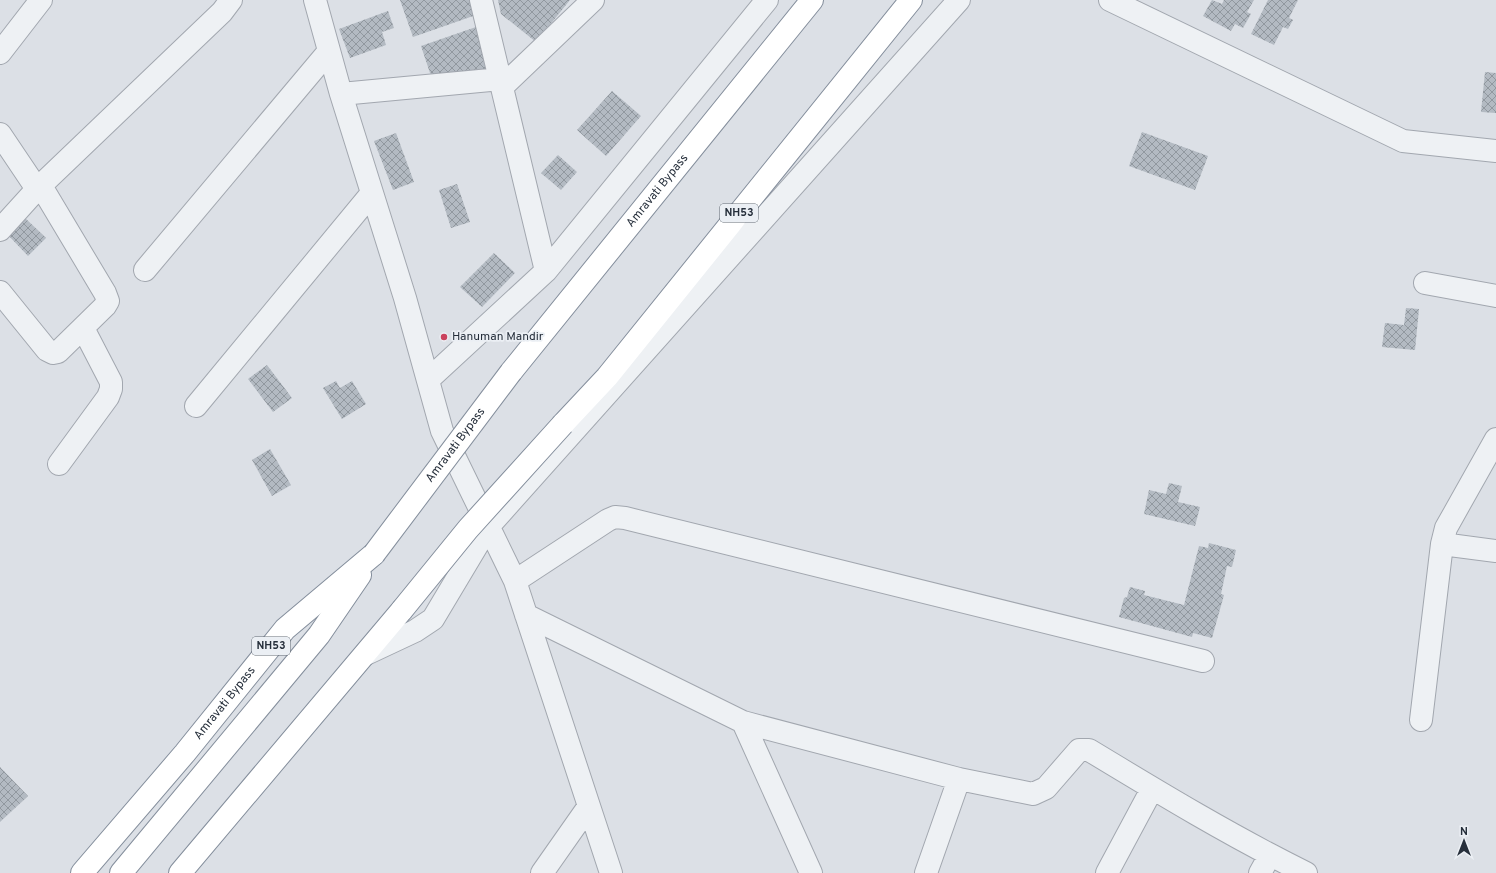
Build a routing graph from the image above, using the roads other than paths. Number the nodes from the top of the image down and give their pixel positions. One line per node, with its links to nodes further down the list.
1 (40, 0): 12 (street)
2 (231, 0): 17 (street)
3 (315, 0): 11 (street)
4 (482, 0): 13 (street)
5 (593, 0): 13 (street)
6 (767, 0): 21 (street)
7 (812, 0): 33 (highway, Amravati Bypass / NH53, bridge)
8 (911, 0): 36 (highway, NH53, bridge)
9 (959, 0): 30 (street)
10 (1110, 0): 16 (street)
11 (329, 51): 14 (street); 20 (street)
12 (0, 53)
13 (502, 83): 14 (street); 21 (street)
14 (342, 94): 18 (street)
15 (0, 134): 17 (street)
16 (1496, 151)
17 (39, 187): 19 (street); 25 (street)
18 (372, 193): 26 (street); 27 (street)
19 (0, 230)
20 (145, 270)
21 (546, 271): 26 (street)
22 (1425, 283): 24 (street)
23 (0, 292): 25 (street)
24 (1496, 296)
25 (83, 328): 29 (street)
26 (428, 380): 30 (street)
27 (196, 406)
28 (1496, 439): 31 (street)
29 (60, 464)
30 (488, 527): 34 (street); 36 (street)
31 (1442, 544): 32 (street); 38 (street)
32 (1496, 551)
33 (374, 554): 44 (highway, Amravati Bypass / NH53); 45 (highway)
34 (515, 581): 35 (street); 37 (street)
35 (526, 615): 39 (street); 42 (street)
36 (366, 654): 46 (highway, NH53)
37 (1203, 661)
38 (1422, 720)
39 (742, 722): 40 (street); 49 (street)
40 (959, 779): 41 (street); 50 (street)
41 (1152, 789): 43 (street); 51 (street)
42 (589, 806): 47 (street); 48 (street)
43 (1265, 864): 52 (street)
44 (82, 873)
45 (121, 873)
46 (180, 873)
47 (542, 873)
48 (610, 873)
49 (811, 873)
50 (926, 873)
51 (1107, 873)
52 (1306, 873)

